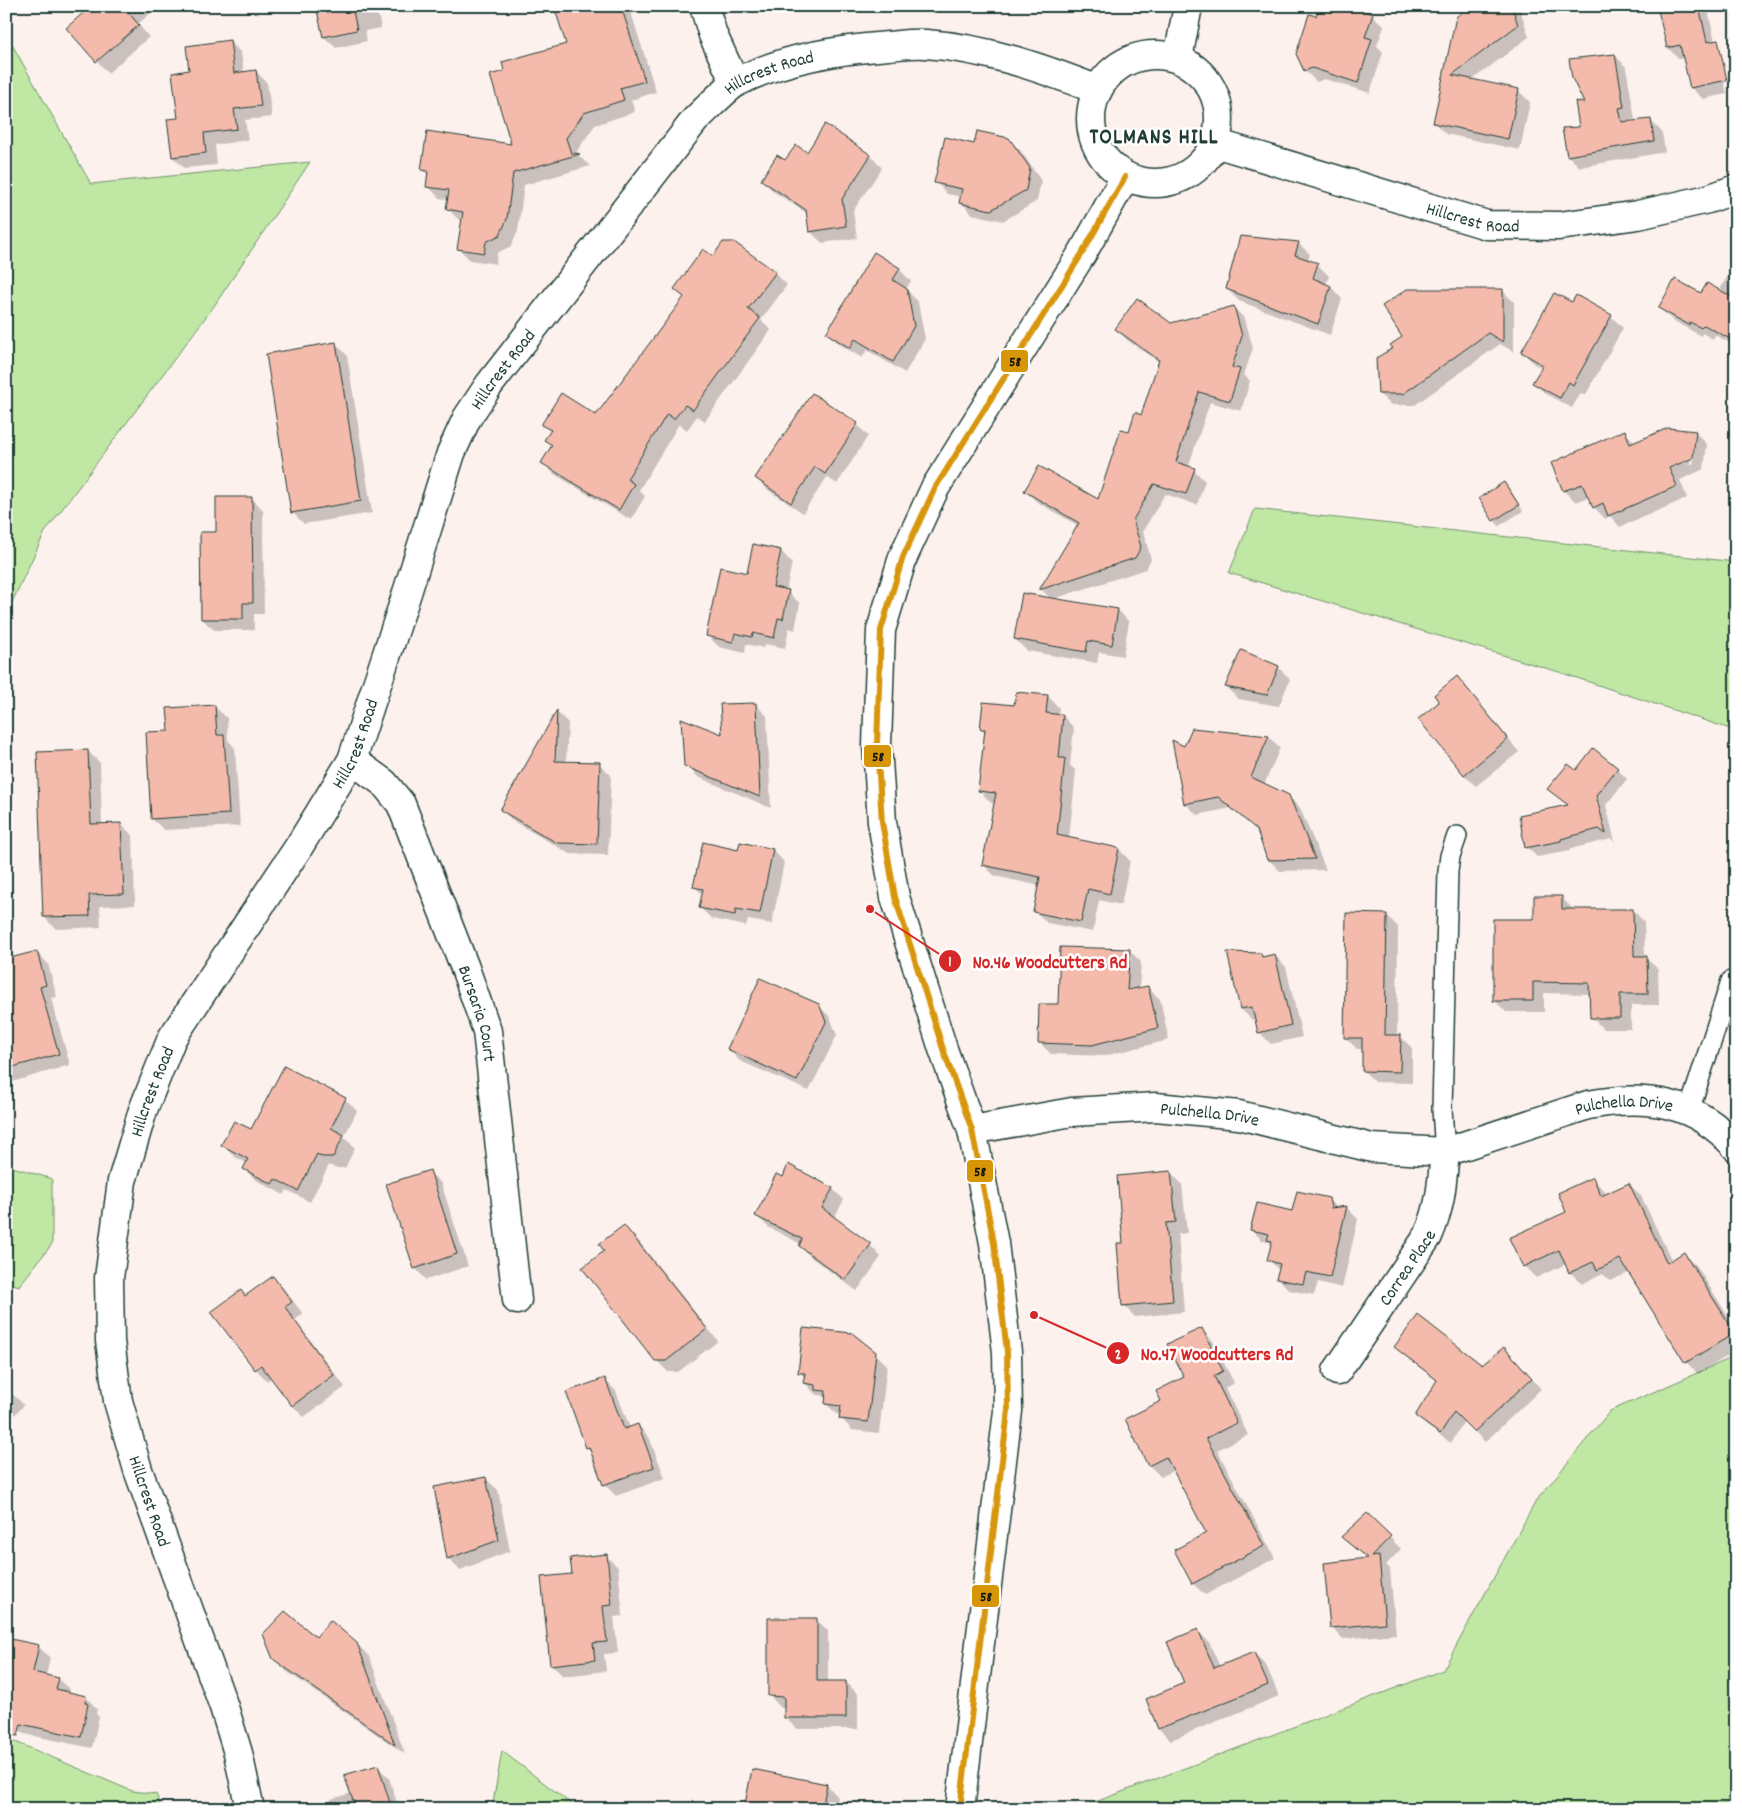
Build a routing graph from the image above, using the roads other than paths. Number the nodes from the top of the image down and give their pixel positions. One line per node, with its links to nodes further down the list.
1 (704, 6): 4 (street)
2 (1188, 6): 3 (street)
3 (1178, 58): 5 (street); 6 (street)
4 (736, 83): 5 (street, Hillcrest Road); 9 (street, Hillcrest Road)
5 (1098, 90): 7 (street)
6 (1215, 143): 7 (street); 8 (street, Hillcrest Road)
7 (1125, 177): 13 (street)
8 (1736, 189)
9 (352, 760): 16 (street, Bursaria Court); 18 (street, Hillcrest Road)
10 (1458, 836): 15 (lane)
11 (1731, 981): 12 (lane, Pulchella Drive)
12 (1689, 1111): 14 (street, Pulchella Drive); 15 (street, Pulchella Drive)
13 (972, 1130): 15 (street, Pulchella Drive); 19 (street)
14 (1736, 1147)
15 (1445, 1152): 17 (street, Correa Place)
16 (517, 1300)
17 (1337, 1371)
18 (250, 1809)
19 (960, 1809)

